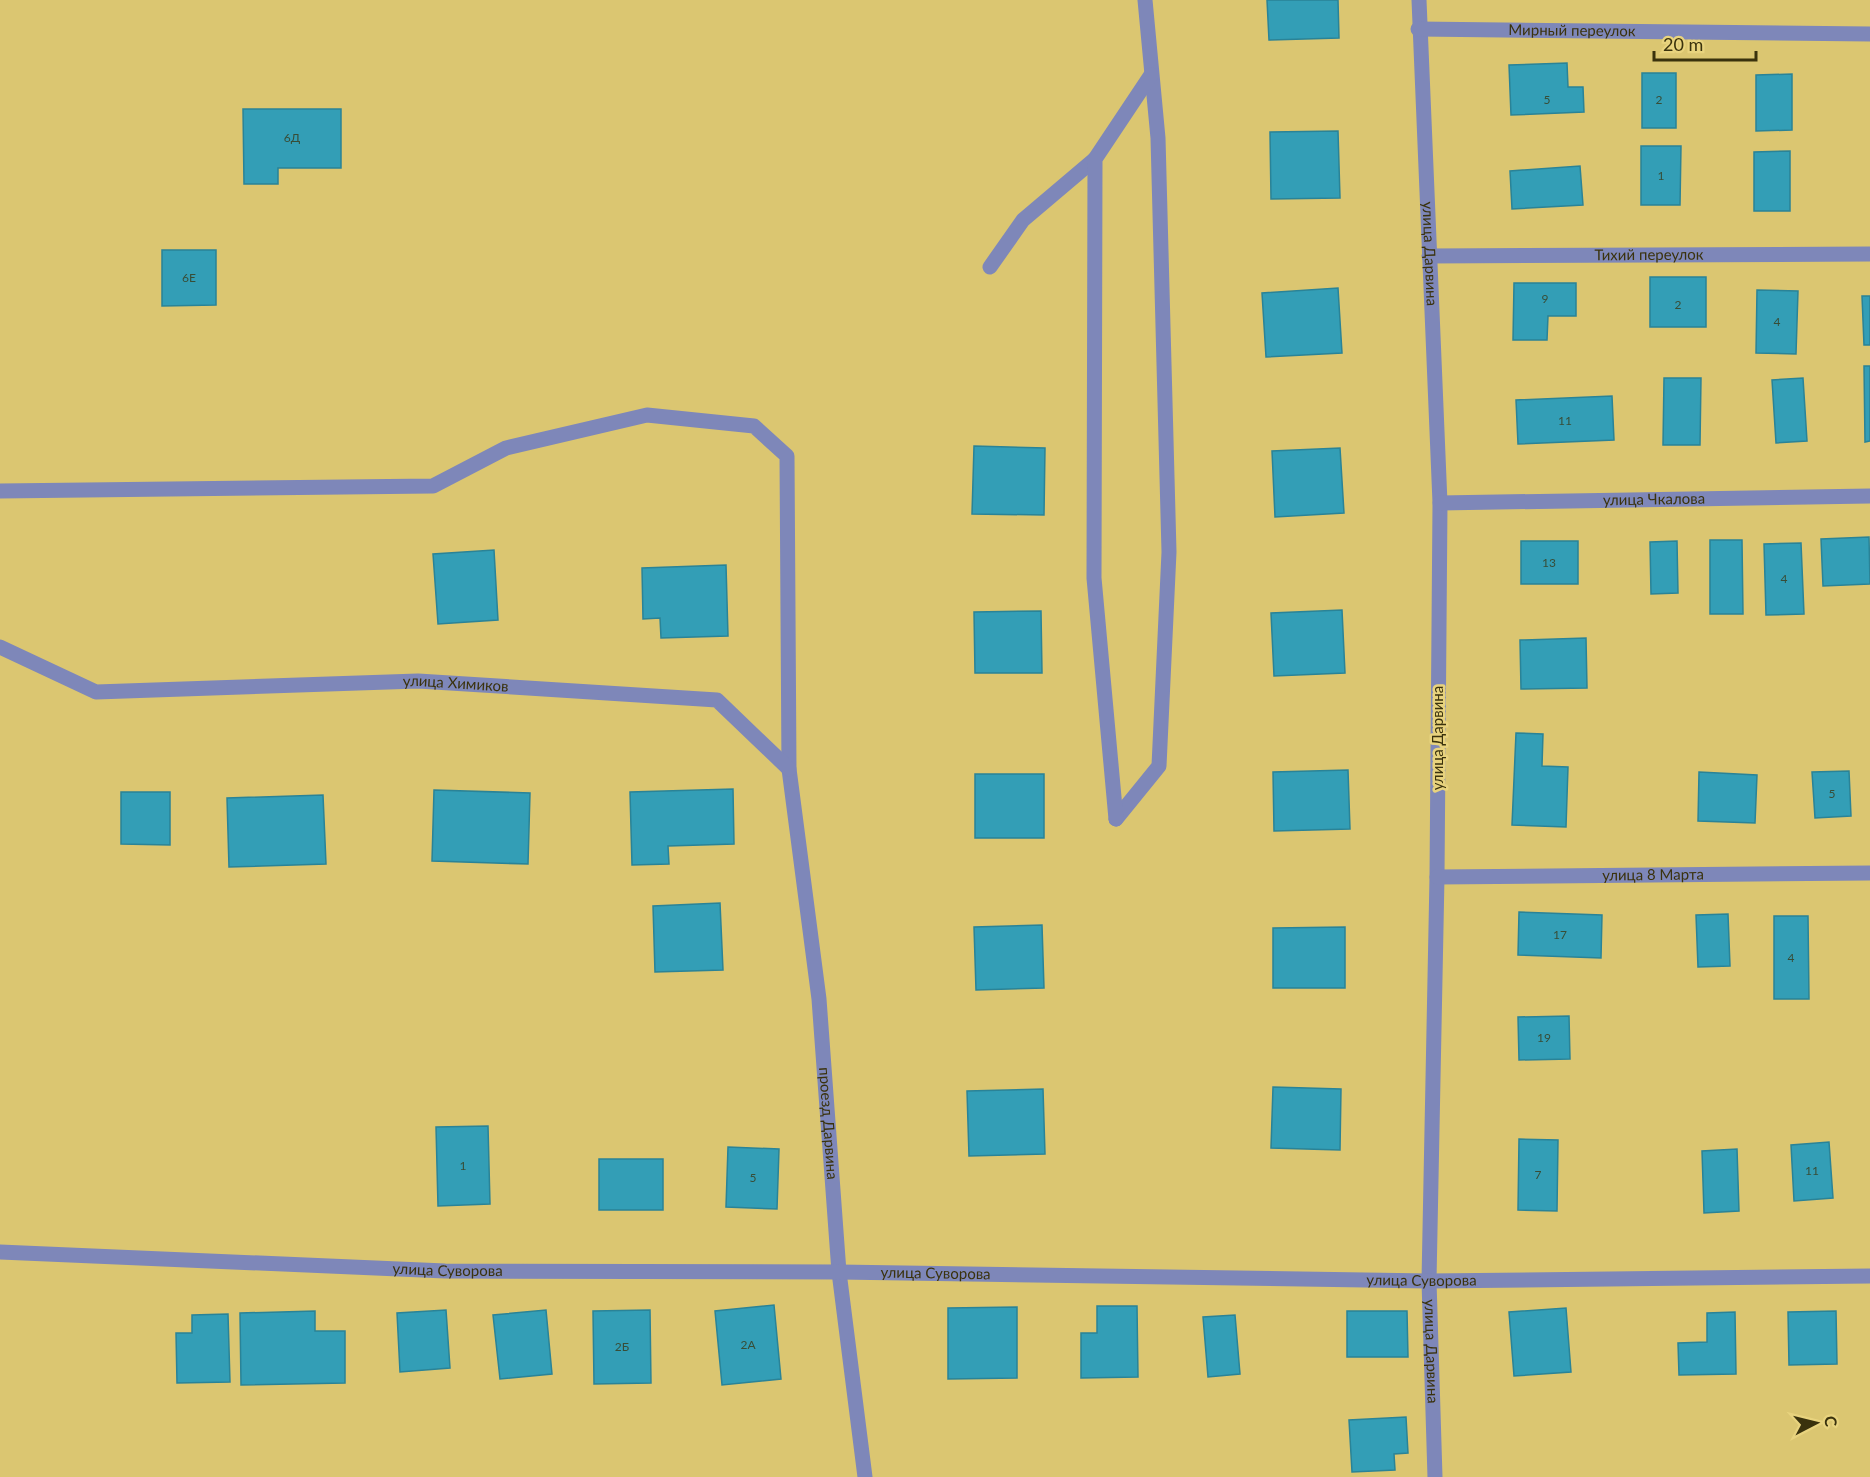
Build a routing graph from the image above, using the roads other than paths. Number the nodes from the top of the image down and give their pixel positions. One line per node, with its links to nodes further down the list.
1 (1145, 0): 5 (street)
2 (1419, 0): 3 (street, улица Дарвина)
3 (1418, 28): 4 (street, Мирный переулок); 8 (street, улица Дарвина)
4 (1870, 34)
5 (1151, 75): 6 (street); 6 (street)
6 (1095, 159): 9 (street)
7 (1870, 254): 8 (street, Тихий переулок)
8 (1429, 256): 12 (street, улица Дарвина)
9 (990, 267)
10 (0, 491): 14 (street, проезд Дарвина)
11 (1870, 496): 12 (street, улица Чкалова)
12 (1440, 502): 16 (street, улица Дарвина)
13 (0, 647): 14 (street, улица Химиков)
14 (789, 769): 18 (street, проезд Дарвина)
15 (1870, 873): 16 (street, улица 8 Марта)
16 (1437, 877): 20 (street, улица Дарвина)
17 (0, 1252): 18 (street, улица Суворова)
18 (839, 1272): 20 (street, улица Суворова); 21 (street, проезд Дарвина)
19 (1870, 1276): 20 (street, улица Суворова)
20 (1429, 1281): 22 (street, улица Дарвина)
21 (865, 1477)
22 (1435, 1477)

